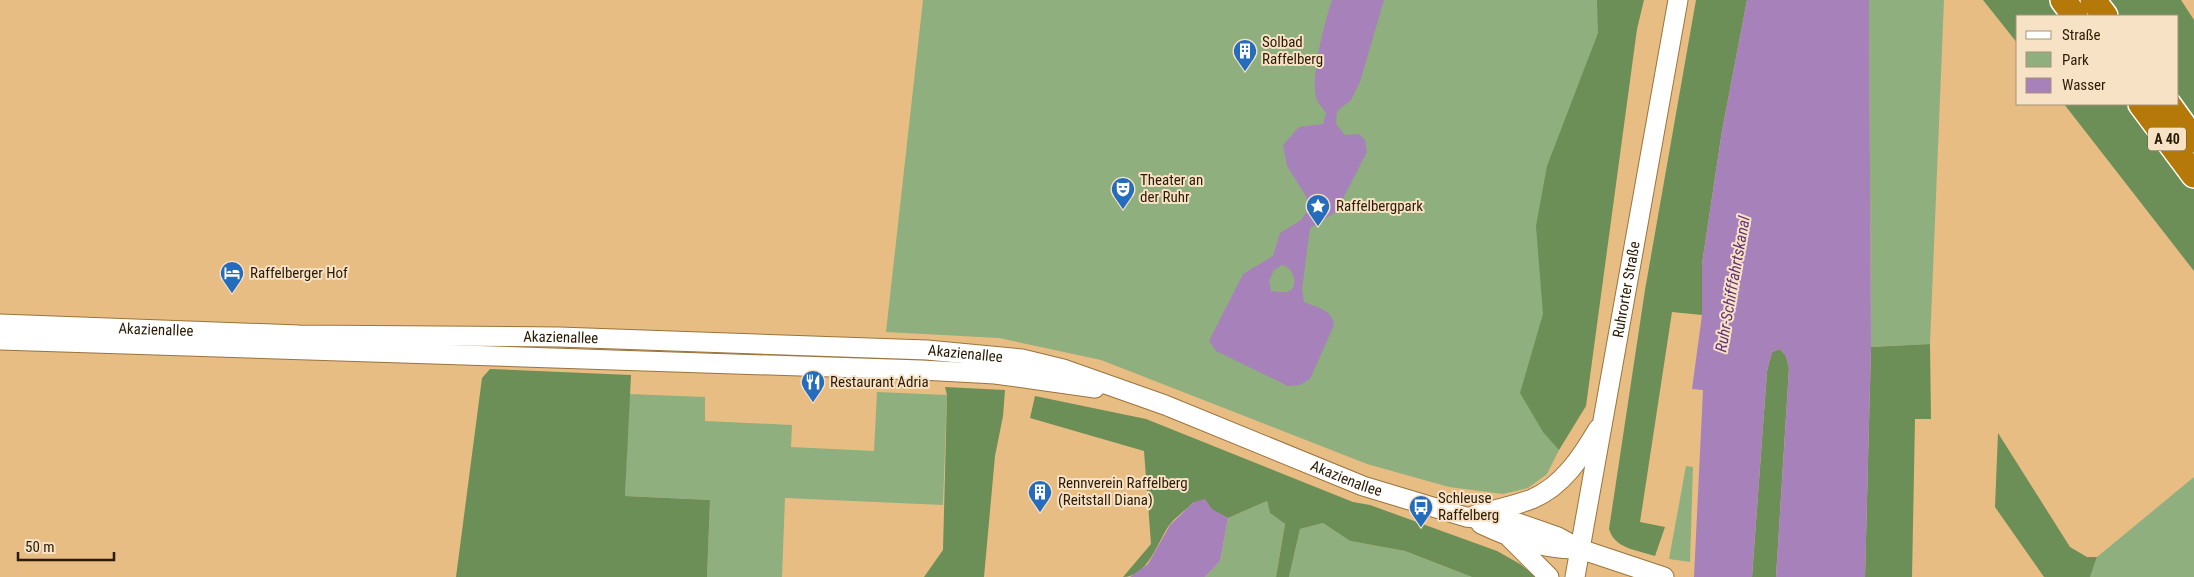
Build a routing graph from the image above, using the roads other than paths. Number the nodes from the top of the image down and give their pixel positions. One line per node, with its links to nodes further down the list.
1 (1678, 0): 13 (main road, Ruhrorter Straße)
2 (2063, 0): 4 (highway)
3 (2093, 0): 5 (highway)
4 (2074, 15)
5 (2104, 15)
6 (2142, 105): 9 (highway, A 40)
7 (2169, 105): 8 (highway, A 40)
8 (2194, 140)
9 (2194, 175)
10 (0, 324): 12 (main road, Akazienallee)
11 (0, 340): 12 (main road, Akazienallee)
12 (1118, 389): 14 (main road, Akazienallee)
13 (1604, 419): 14 (main road); 16 (main road, Ruhrorter Straße)
14 (1466, 517): 15 (main road, Akazienallee); 16 (main road, Akazienallee)
15 (1509, 537): 16 (main road, Akazienallee); 17 (main road)
16 (1580, 549): 18 (main road, Ruhrorter Straße); 19 (main road)
17 (1549, 577)
18 (1575, 577)
19 (1664, 577)

